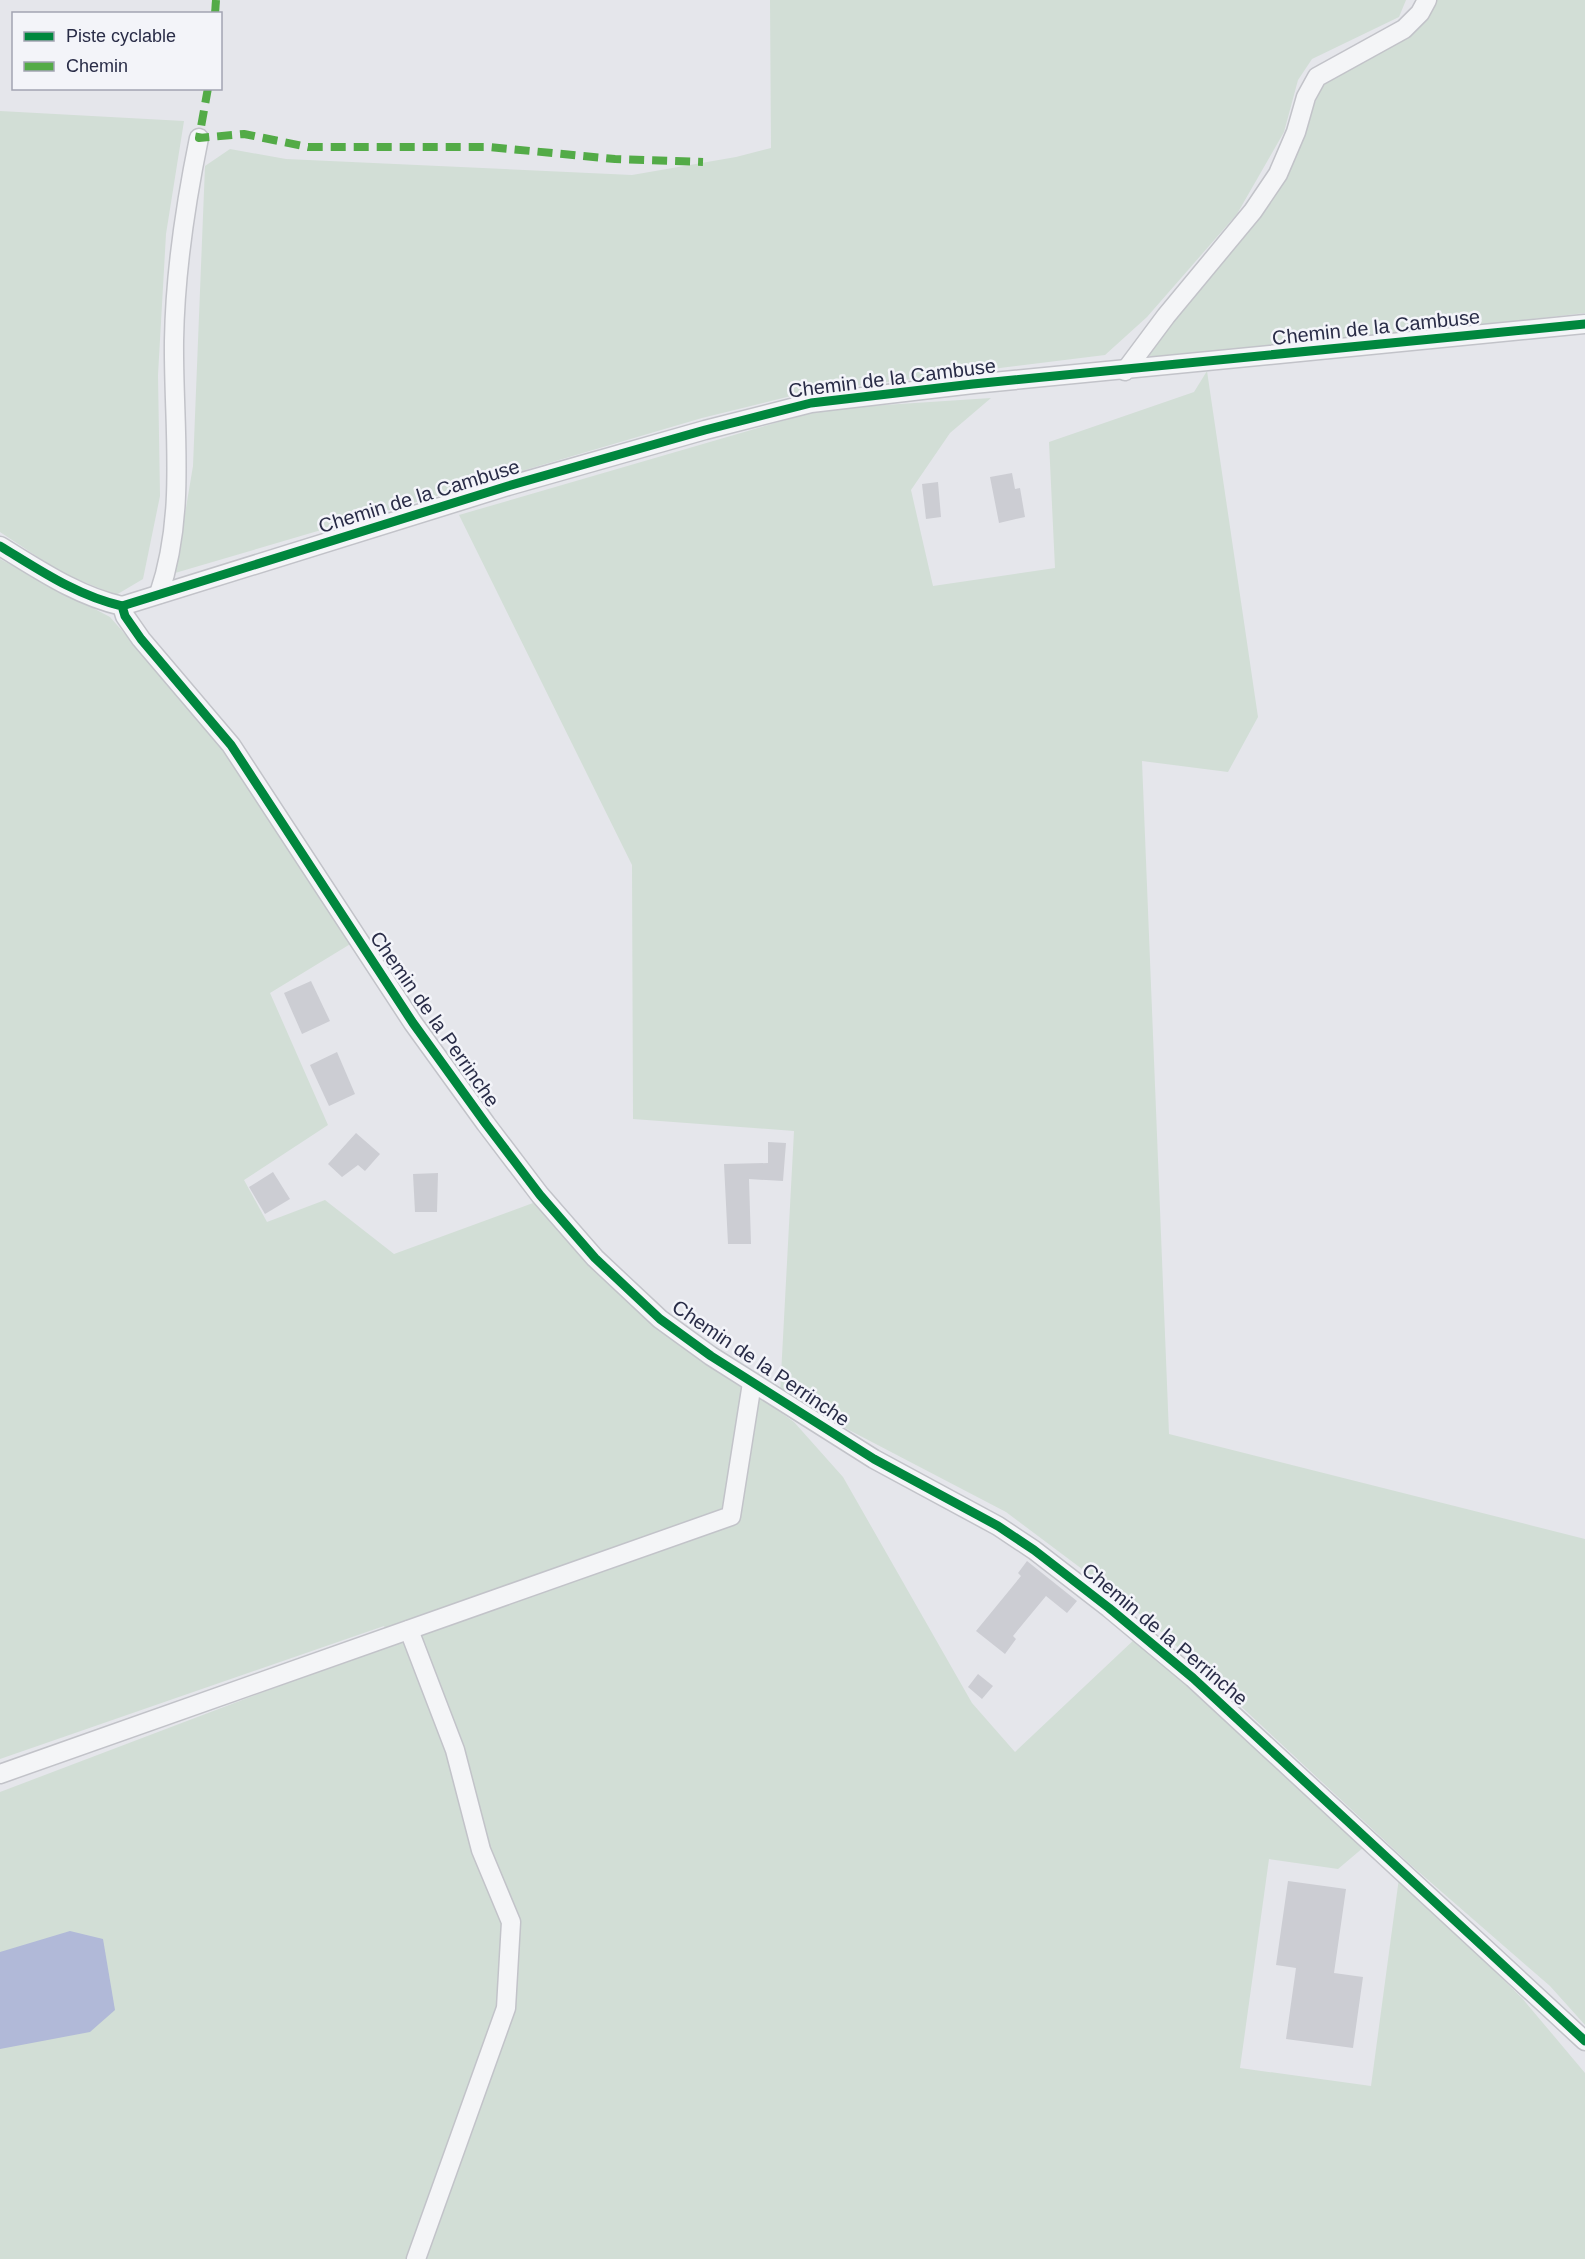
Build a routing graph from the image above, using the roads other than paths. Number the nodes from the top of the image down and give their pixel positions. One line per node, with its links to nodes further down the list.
1 (1427, 0): 4 (street)
2 (200, 138): 6 (street)
3 (1585, 324): 4 (street, Chemin de la Cambuse)
4 (1125, 371): 6 (street, Chemin de la Cambuse)
5 (0, 546): 7 (street)
6 (159, 594): 7 (street, Chemin de la Cambuse)
7 (122, 606): 8 (street, Chemin de la Perrinche)
8 (752, 1383): 9 (street); 11 (street, Chemin de la Perrinche)
9 (409, 1630): 10 (street); 12 (street)
10 (0, 1774)
11 (1585, 2041)
12 (416, 2259)

